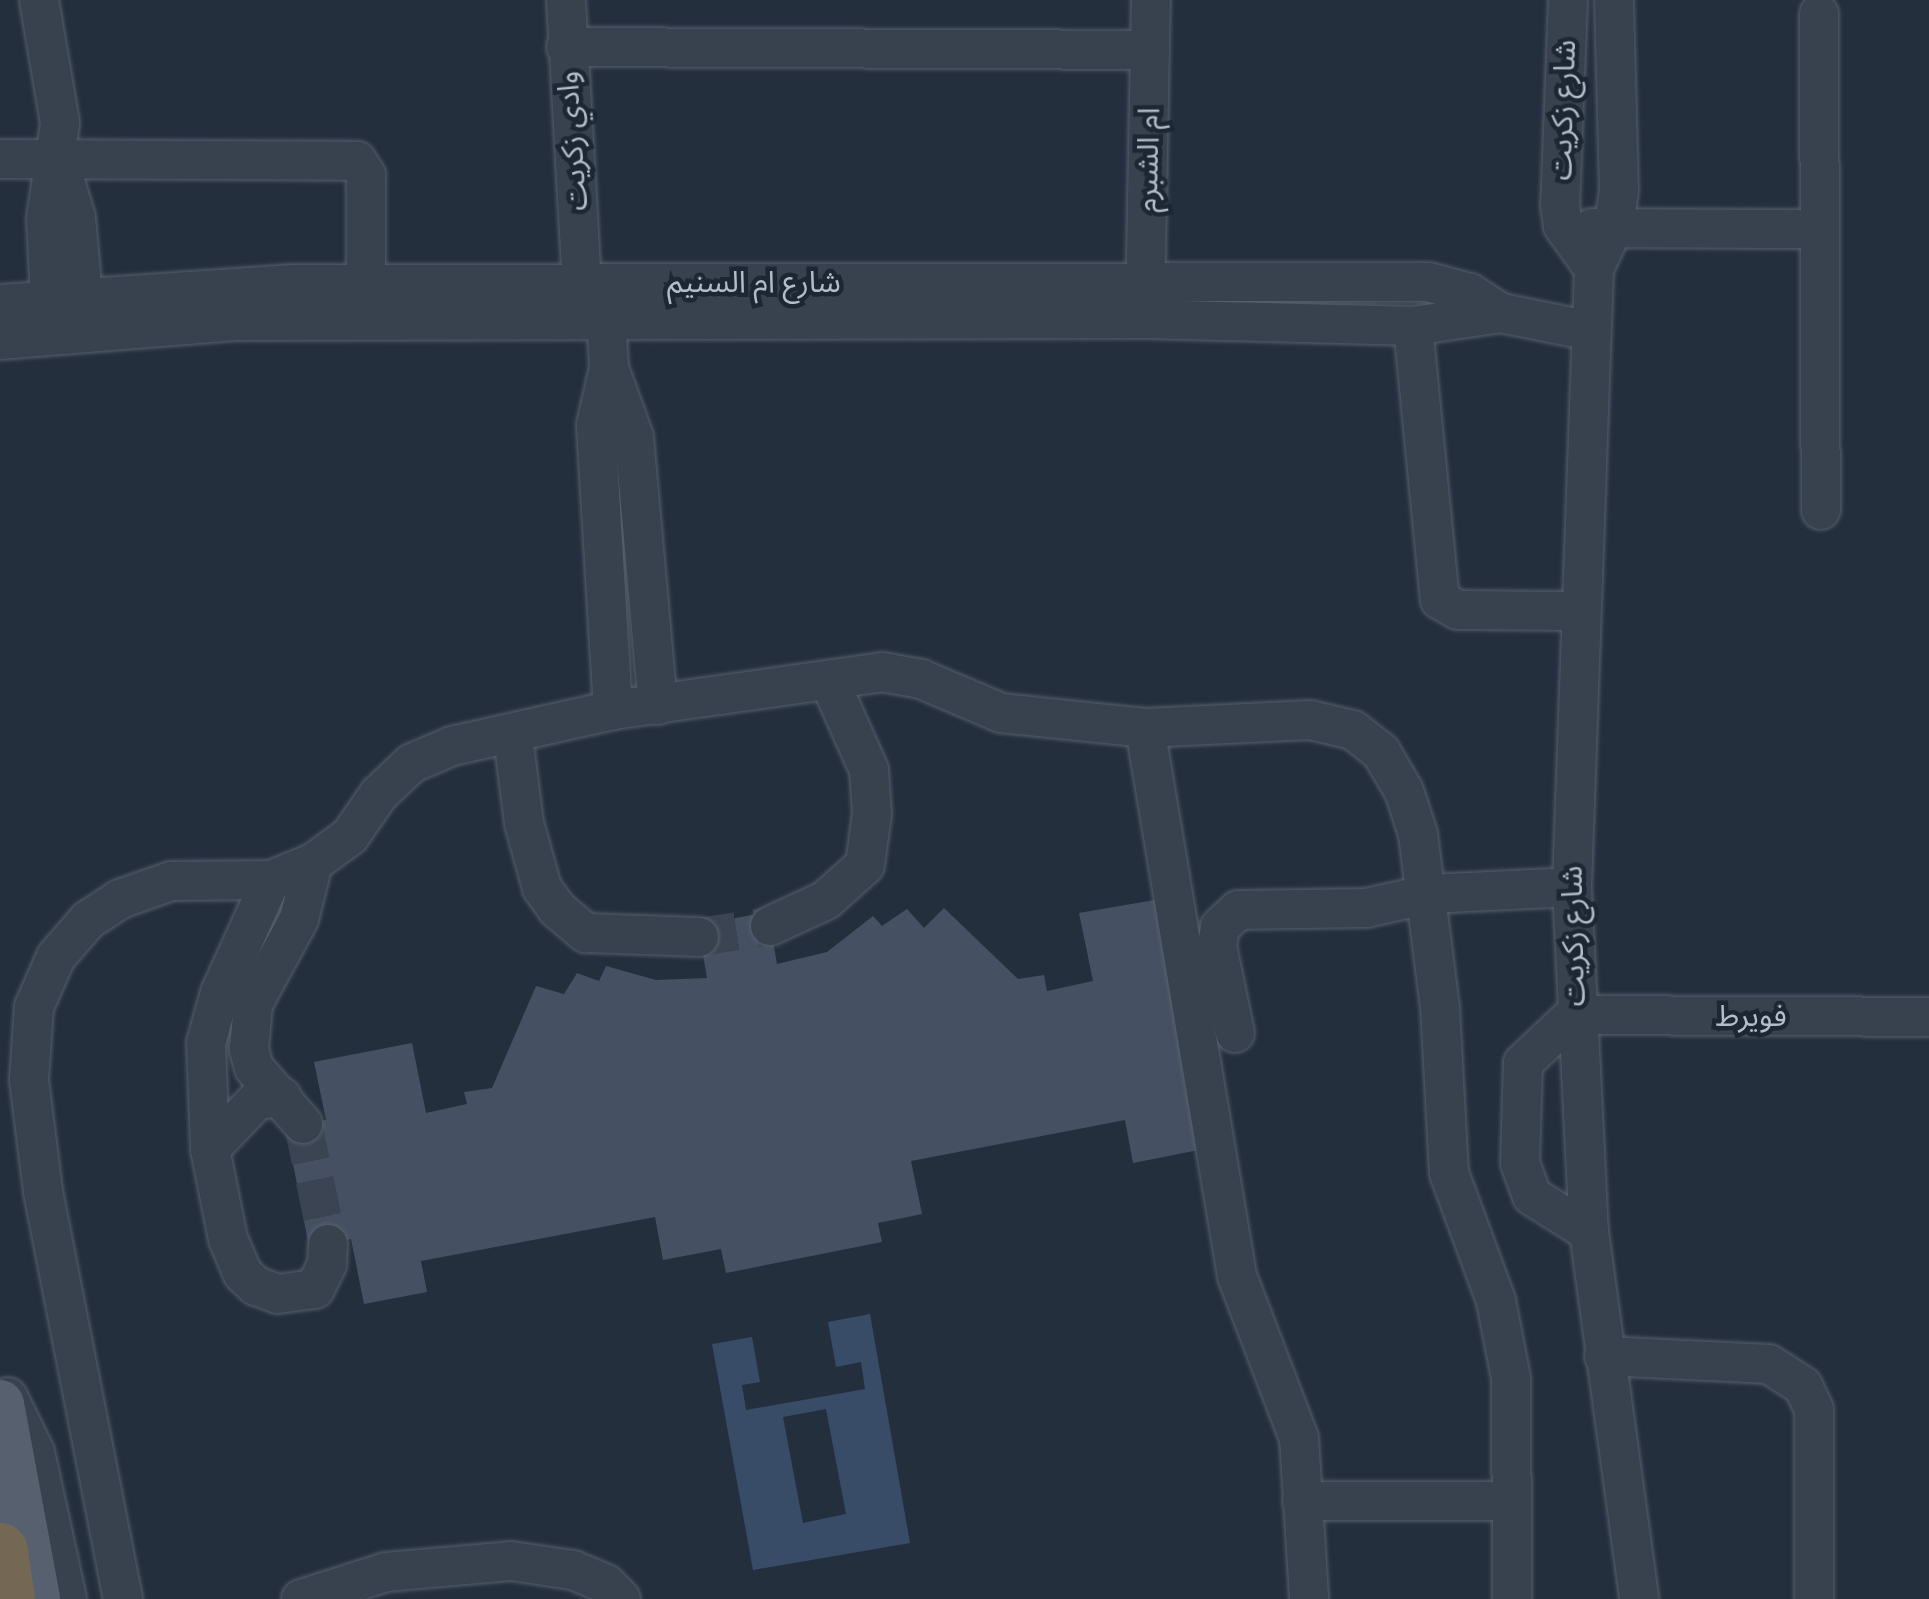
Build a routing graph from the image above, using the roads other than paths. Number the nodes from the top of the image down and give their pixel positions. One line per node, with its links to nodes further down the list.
1 (38, 0): 10 (street)
2 (566, 0): 7 (street, وادي زكريت)
3 (1150, 0): 8 (street, ام الشبرم)
4 (1568, 0): 11 (street, شارع زكريت)
5 (1614, 0): 12 (street, شارع زكريت)
6 (1819, 14): 13 (street)
7 (566, 47): 8 (street); 15 (street, وادي زكريت)
8 (1150, 50): 18 (street, ام الشبرم)
9 (0, 159): 10 (street)
10 (58, 159): 16 (street); 17 (street)
11 (1563, 226): 12 (street); 14 (street)
12 (1614, 226): 13 (street); 14 (street, شارع زكريت)
13 (1820, 229): 26 (street)
14 (1594, 270): 23 (street, شارع زكريت)
15 (582, 282): 16 (street, شارع ام السنيم); 18 (street, شارع ام السنيم); 21 (street)
16 (366, 283): 17 (street, شارع ام السنيم)
17 (67, 297): 19 (street, شارع ام السنيم)
18 (1145, 301): 20 (street, شارع ام السنيم); 21 (street, شارع ام السنيم); 22 (street, شارع ام السنيم)
19 (0, 304)
20 (1502, 313): 22 (street, شارع ام السنيم); 23 (street, شارع ام السنيم)
21 (606, 317): 24 (street, شارع ام السنيم); 25 (street)
22 (1413, 326): 27 (street)
23 (1591, 330): 27 (street, شارع زكريت)
24 (0, 340)
25 (609, 368): 29 (street); 30 (street)
26 (1822, 510)
27 (1577, 612): 35 (street, شارع زكريت)
28 (828, 680): 29 (street); 31 (street); 37 (street)
29 (658, 705): 30 (street)
30 (613, 710): 32 (street)
31 (1144, 728): 36 (street); 48 (street)
32 (512, 737): 33 (street); 38 (street)
33 (313, 863): 34 (street); 42 (street)
34 (271, 880): 42 (street); 54 (street)
35 (1572, 888): 36 (street); 39 (street, شارع زكريت)
36 (1428, 894): 41 (street); 49 (street)
37 (770, 926)
38 (700, 938)
39 (1574, 1015): 40 (street, فويرط); 43 (street, شارع زكريت); 43 (street)
40 (1929, 1017)
41 (1235, 1033)
42 (210, 1149): 44 (street)
43 (1589, 1232): 45 (street, شارع زكريت)
44 (328, 1244)
45 (1604, 1356): 59 (street, شارع زكريت); 60 (street)
46 (0, 1385): 53 (street)
47 (0, 1404): 52 (main road)
48 (1302, 1501): 49 (street); 57 (street)
49 (1512, 1501): 58 (street)
50 (0, 1550): 51 (highway)
51 (7, 1599)
52 (36, 1599)
53 (67, 1599)
54 (123, 1599)
55 (301, 1599): 56 (street)
56 (621, 1599)
57 (1309, 1599)
58 (1512, 1599)
59 (1640, 1599)
60 (1814, 1599)

